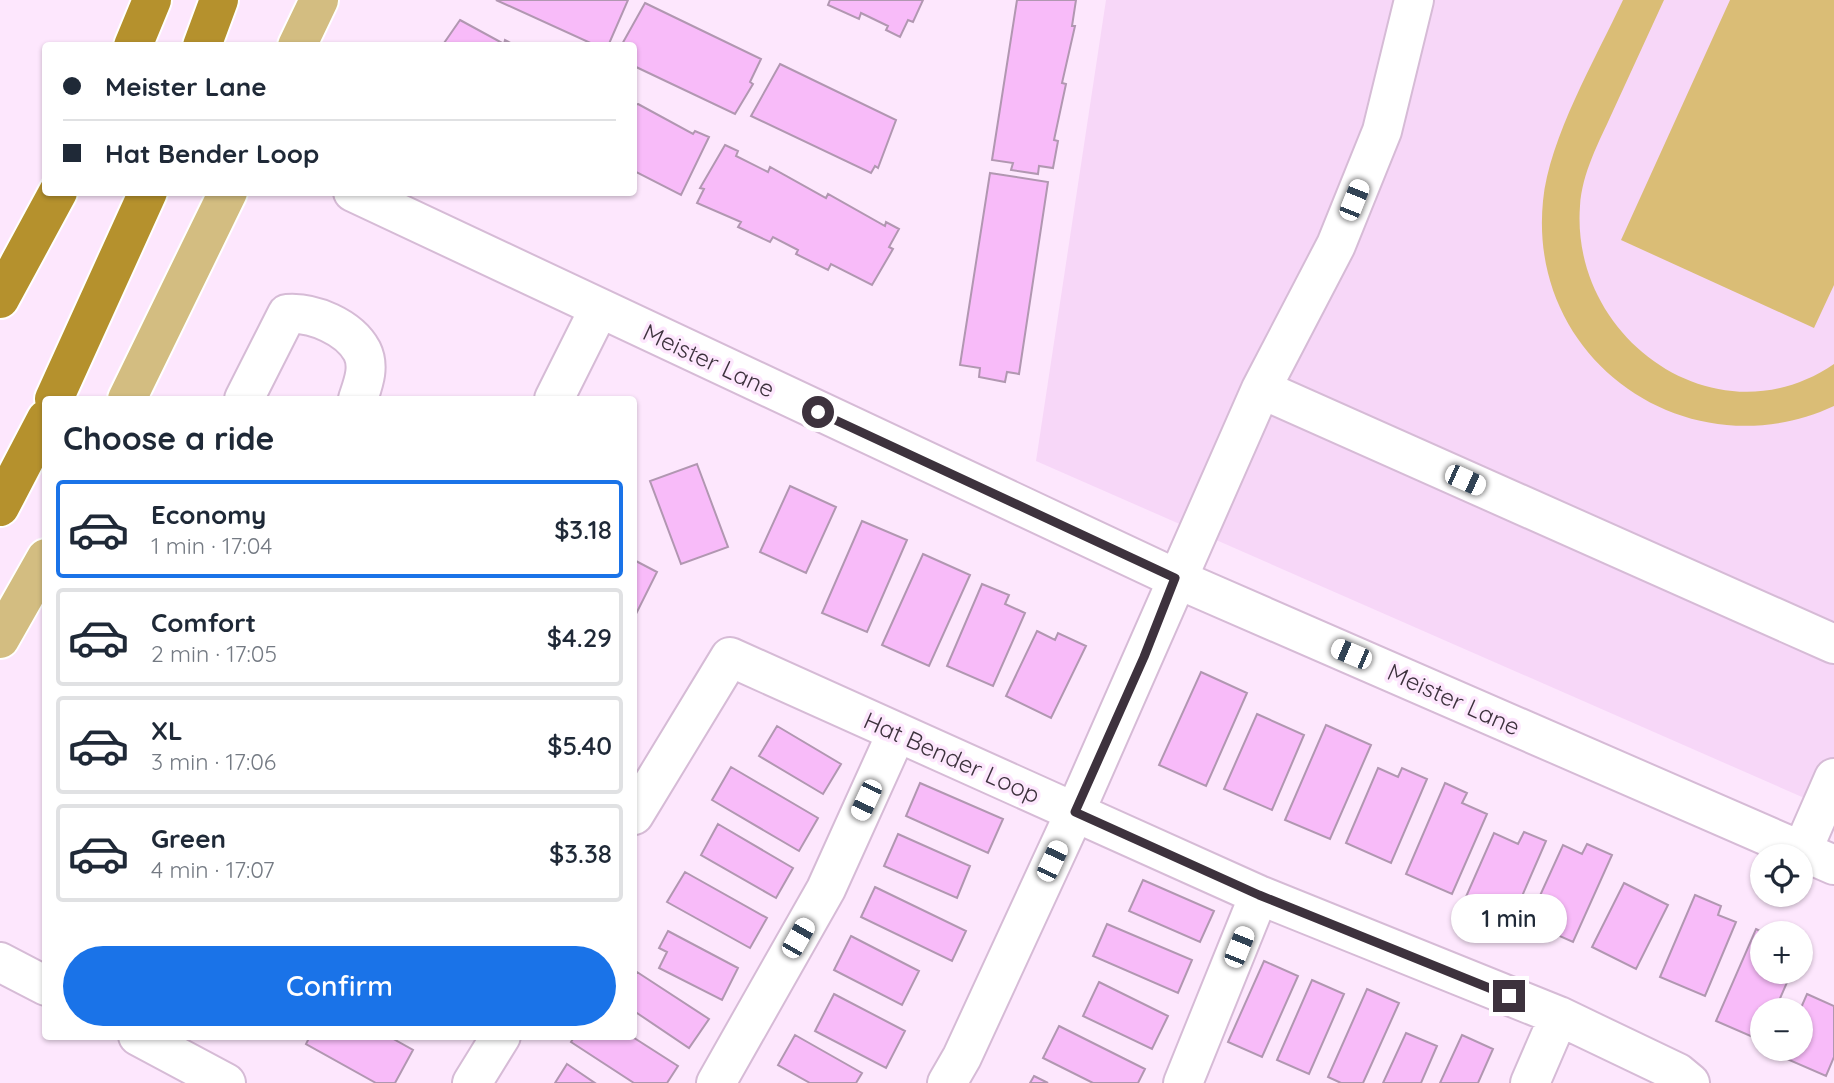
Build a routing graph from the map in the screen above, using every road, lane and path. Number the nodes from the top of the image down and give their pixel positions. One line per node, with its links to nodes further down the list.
1 (152, 0): 5 (highway)
2 (219, 0): 6 (highway)
3 (319, 0): 7 (main road)
4 (1414, 0): 14 (street)
5 (135, 42)
6 (203, 42)
7 (299, 42)
8 (56, 196): 12 (highway)
9 (146, 196): 15 (highway)
10 (226, 196): 16 (main road)
11 (361, 196): 13 (street, Meister Lane)
12 (0, 299)
13 (599, 309): 19 (street); 23 (street, Meister Lane)
14 (1261, 388): 23 (street); 25 (street)
15 (55, 396)
16 (129, 396)
17 (246, 396): 18 (street)
18 (359, 396)
19 (556, 396)
20 (42, 427): 21 (highway)
21 (0, 507)
22 (42, 565): 24 (main road)
23 (1175, 578): 29 (street); 30 (street, Meister Lane)
24 (0, 639)
25 (1834, 644)
26 (897, 733): 28 (street, Hat Bender Loop); 29 (street, Hat Bender Loop); 41 (street)
27 (1834, 778): 30 (street)
28 (637, 810)
29 (1075, 812): 31 (street, Hat Bender Loop); 42 (street)
30 (1818, 858)
31 (1259, 895): 34 (street, Hat Bender Loop); 38 (street)
32 (0, 962): 33 (street)
33 (42, 984)
34 (1559, 1016): 43 (street); 44 (street, Hat Bender Loop)
35 (156, 1040): 37 (street)
36 (499, 1040): 40 (street)
37 (187, 1047): 39 (street)
38 (1193, 1080)
39 (226, 1083)
40 (472, 1083)
41 (716, 1083)
42 (947, 1083)
43 (1530, 1083)
44 (1690, 1083)

